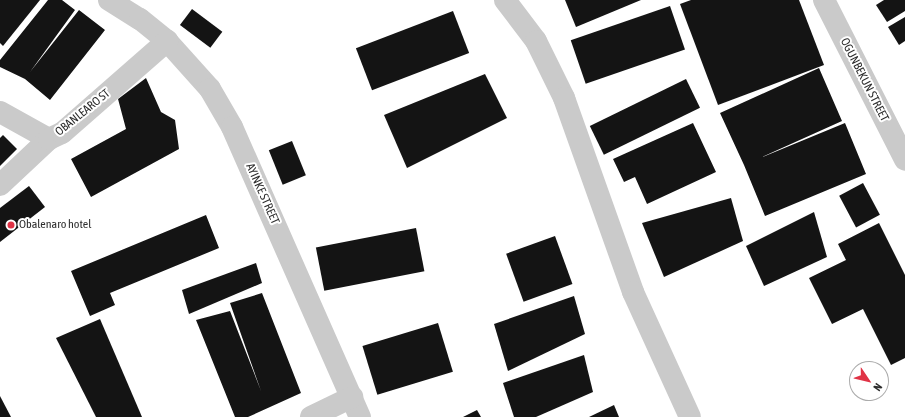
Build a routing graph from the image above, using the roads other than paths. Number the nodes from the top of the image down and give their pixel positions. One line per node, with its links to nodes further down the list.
1 (505, 0): 12 (street)
2 (824, 0): 7 (street, OGUNBEKUN STREET)
3 (115, 1): 4 (street, AYINKE STREET)
4 (167, 41): 6 (street, OBANLEARO ST); 9 (street, AYINKE STREET)
5 (0, 112): 6 (street)
6 (49, 139): 8 (street, OBANLEARO ST)
7 (905, 160)
8 (0, 185)
9 (352, 397): 10 (street); 11 (street, AYINKE STREET)
10 (312, 417)
11 (360, 417)
12 (690, 417)

